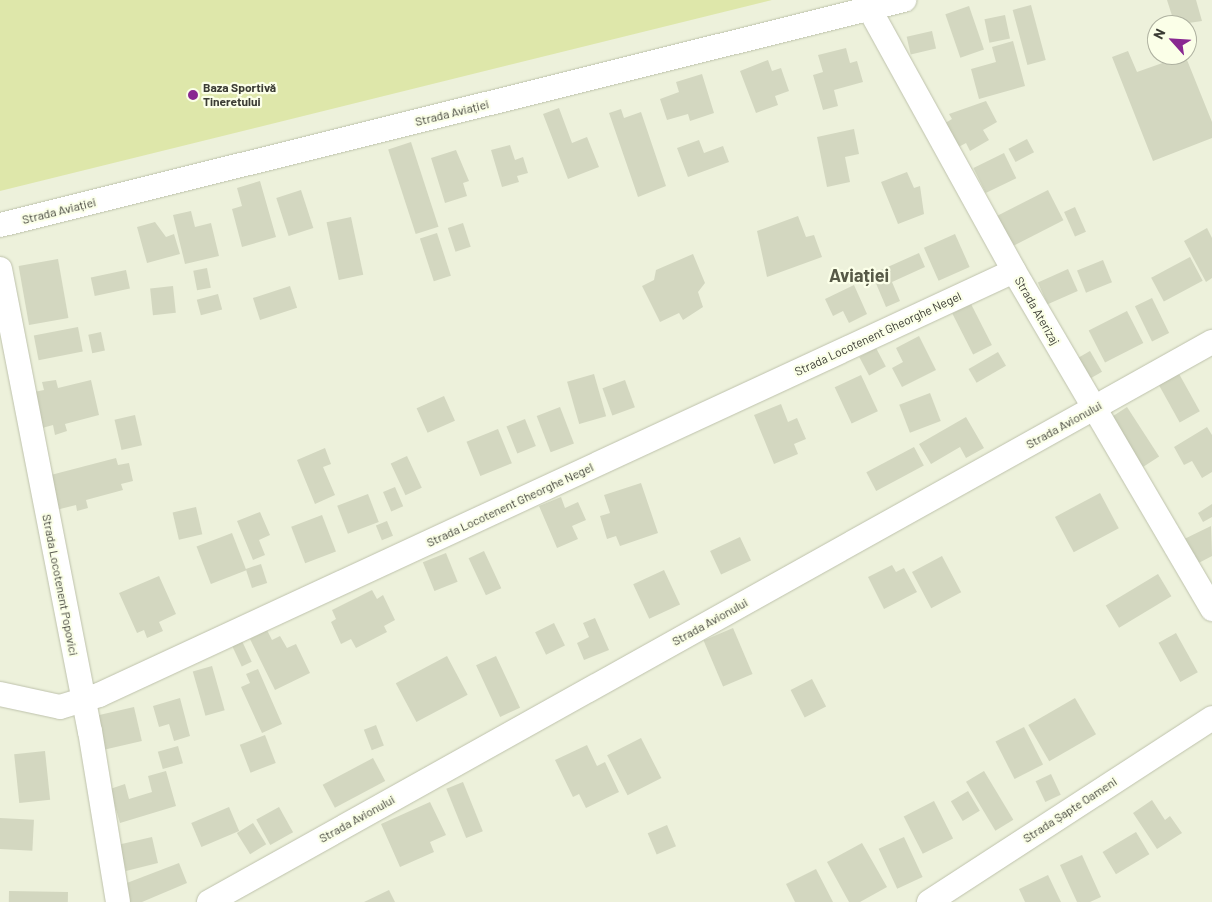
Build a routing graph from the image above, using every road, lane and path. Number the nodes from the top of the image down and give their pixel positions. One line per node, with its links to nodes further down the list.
1 (904, 0): 2 (street, Strada Aviației)
2 (870, 10): 3 (street, Strada Aviației); 5 (street, Strada Aterizaj)
3 (0, 225)
4 (0, 269): 10 (street, Strada Locotenent Popovici)
5 (1014, 271): 7 (street, Strada Aterizaj); 10 (street, Strada Locotenent Gheorghe Negel)
6 (1212, 342): 7 (street, Strada Avionului)
7 (1093, 408): 8 (street, Strada Aterizaj); 13 (street, Strada Avionului)
8 (1212, 609)
9 (0, 694): 10 (street, Strada Locotenent Gheorghe Negel)
10 (82, 701): 12 (street, Strada Locotenent Popovici)
11 (1212, 718): 14 (street, Strada Șapte Oameni)
12 (118, 902)
13 (209, 902)
14 (929, 902)

